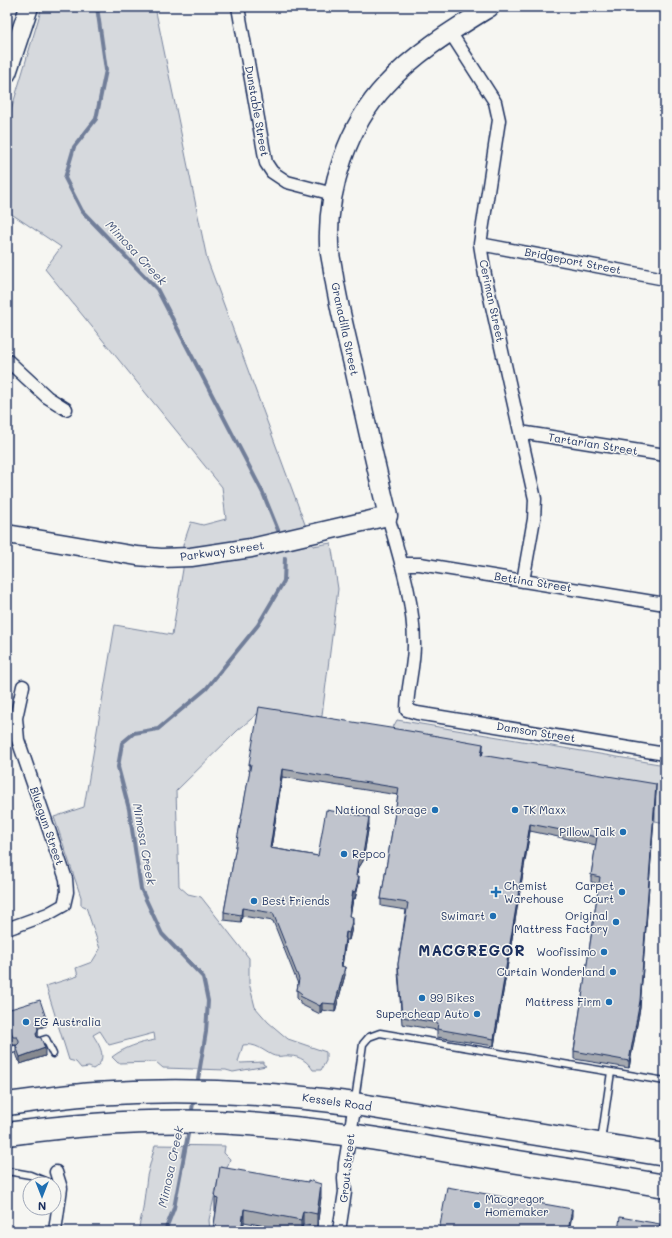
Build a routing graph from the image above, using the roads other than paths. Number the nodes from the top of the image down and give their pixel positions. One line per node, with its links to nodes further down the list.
1 (28, 7): 5 (street)
2 (238, 7): 7 (street, Dunstable Street)
3 (490, 7): 4 (street, Granadilla Street)
4 (450, 32): 7 (street, Granadilla Street); 8 (street, Ceriman Street)
5 (13, 37): 6 (street)
6 (7, 73)
7 (333, 194): 14 (street, Granadilla Street)
8 (480, 244): 9 (street, Bridgeport Street); 12 (street, Ceriman Street)
9 (665, 279)
10 (7, 360): 11 (street)
11 (66, 409)
12 (520, 432): 13 (street, Tartarian Street); 17 (street, Ceriman Street)
13 (665, 455)
14 (388, 516): 15 (street, Parkway Street); 16 (street, Granadilla Street)
15 (7, 534)
16 (401, 564): 17 (street, Bettina Street); 20 (street, Granadilla Street)
17 (523, 581): 18 (street, Bettina Street)
18 (665, 604)
19 (23, 686): 22 (street, Bluegum Street)
20 (407, 710): 21 (street, Damson Street)
21 (665, 754)
22 (7, 929)
23 (40, 1041): 26 (lane)
24 (15, 1049): 25 (lane)
25 (7, 1051)
26 (53, 1054)
27 (612, 1072): 28 (lane); 30 (lane); 33 (lane)
28 (665, 1081)
29 (7, 1104): 30 (highway, Kessels Road)
30 (355, 1104): 32 (street, Grout Street); 33 (highway, Kessels Road)
31 (7, 1134): 32 (highway)
32 (350, 1134): 39 (highway); 42 (street, Grout Street)
33 (600, 1144): 34 (highway, Kessels Road)
34 (665, 1155)
35 (7, 1171): 37 (lane)
36 (56, 1172): 38 (street)
37 (32, 1176)
38 (56, 1176)
39 (665, 1186)
40 (55, 1216): 41 (street)
41 (55, 1231)
42 (339, 1231)

